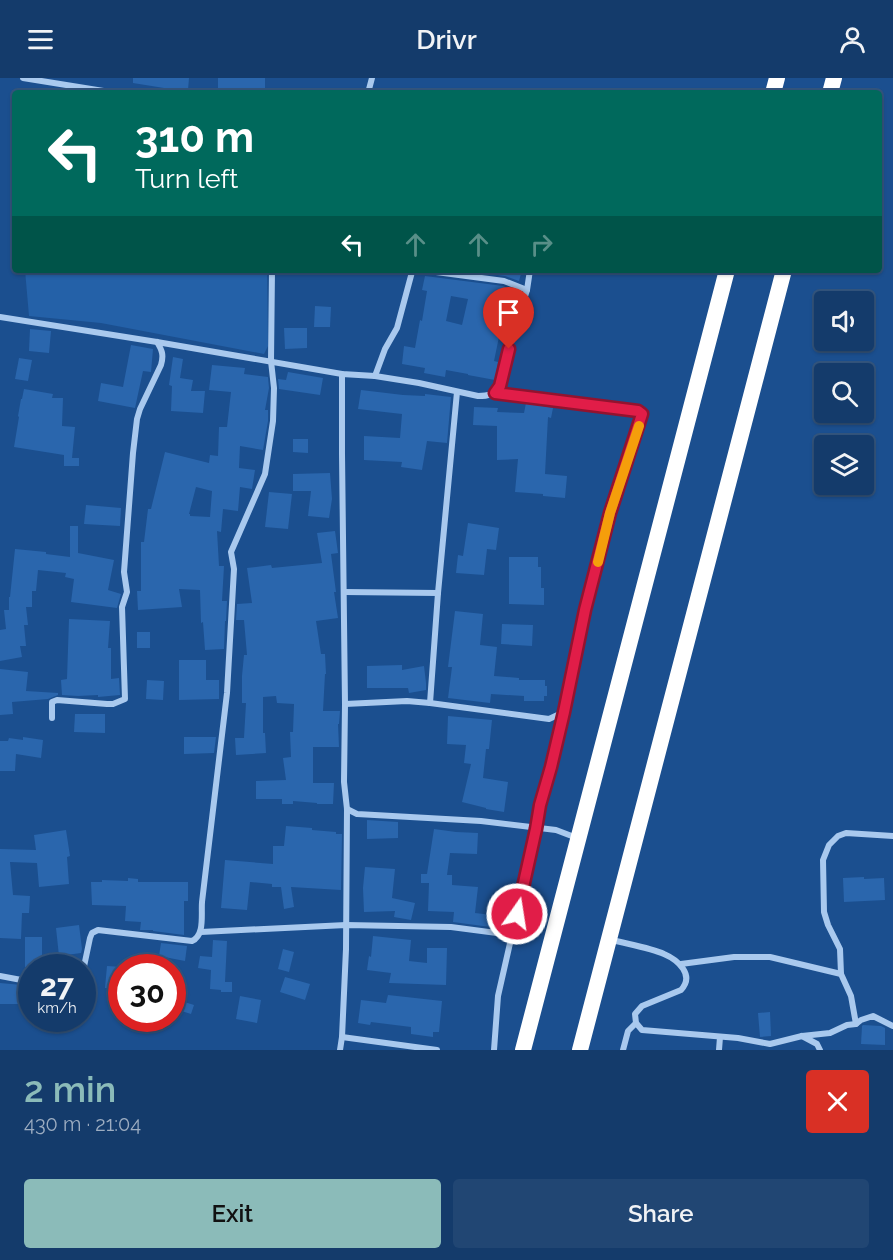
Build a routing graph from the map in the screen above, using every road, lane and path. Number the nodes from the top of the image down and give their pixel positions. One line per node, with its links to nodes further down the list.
1 (23, 78): 2 (street)
2 (97, 90)
3 (272, 273): 12 (street)
4 (411, 273): 14 (street)
5 (444, 273): 9 (street)
6 (530, 273): 9 (street)
7 (726, 273): 28 (highway)
8 (782, 273): 32 (highway)
9 (527, 290): 16 (street)
10 (0, 317): 11 (street)
11 (157, 342): 12 (street); 22 (street)
12 (271, 361): 13 (street); 30 (street)
13 (342, 374): 14 (street); 17 (street)
14 (375, 376): 15 (street)
15 (457, 392): 16 (street); 18 (street)
16 (495, 393): 21 (street)
17 (344, 592): 18 (street); 20 (street)
18 (438, 593): 19 (street)
19 (429, 703): 20 (street); 23 (street)
20 (345, 704): 25 (street)
21 (564, 712): 23 (street); 24 (street)
22 (52, 718)
23 (549, 718): 24 (street)
24 (560, 732): 26 (street)
25 (347, 809): 26 (street); 29 (street)
26 (536, 829): 28 (street); 31 (street)
27 (893, 837): 35 (street)
28 (578, 839): 47 (highway)
29 (346, 925): 30 (street); 31 (street); 42 (street)
30 (201, 932): 33 (street)
31 (512, 934): 46 (street)
32 (609, 939): 34 (street); 48 (highway)
33 (87, 954)
34 (681, 964): 35 (street); 38 (street)
35 (841, 974): 39 (street)
36 (0, 976): 37 (street)
37 (18, 979)
38 (636, 1023): 43 (street); 49 (street)
39 (855, 1024): 40 (street); 41 (street)
40 (893, 1026)
41 (802, 1036): 43 (street); 51 (street)
42 (342, 1037): 44 (street); 45 (street)
43 (720, 1037): 50 (street)
44 (340, 1050)
45 (437, 1050)
46 (494, 1050)
47 (523, 1050)
48 (580, 1050)
49 (623, 1050)
50 (719, 1050)
51 (820, 1050)

